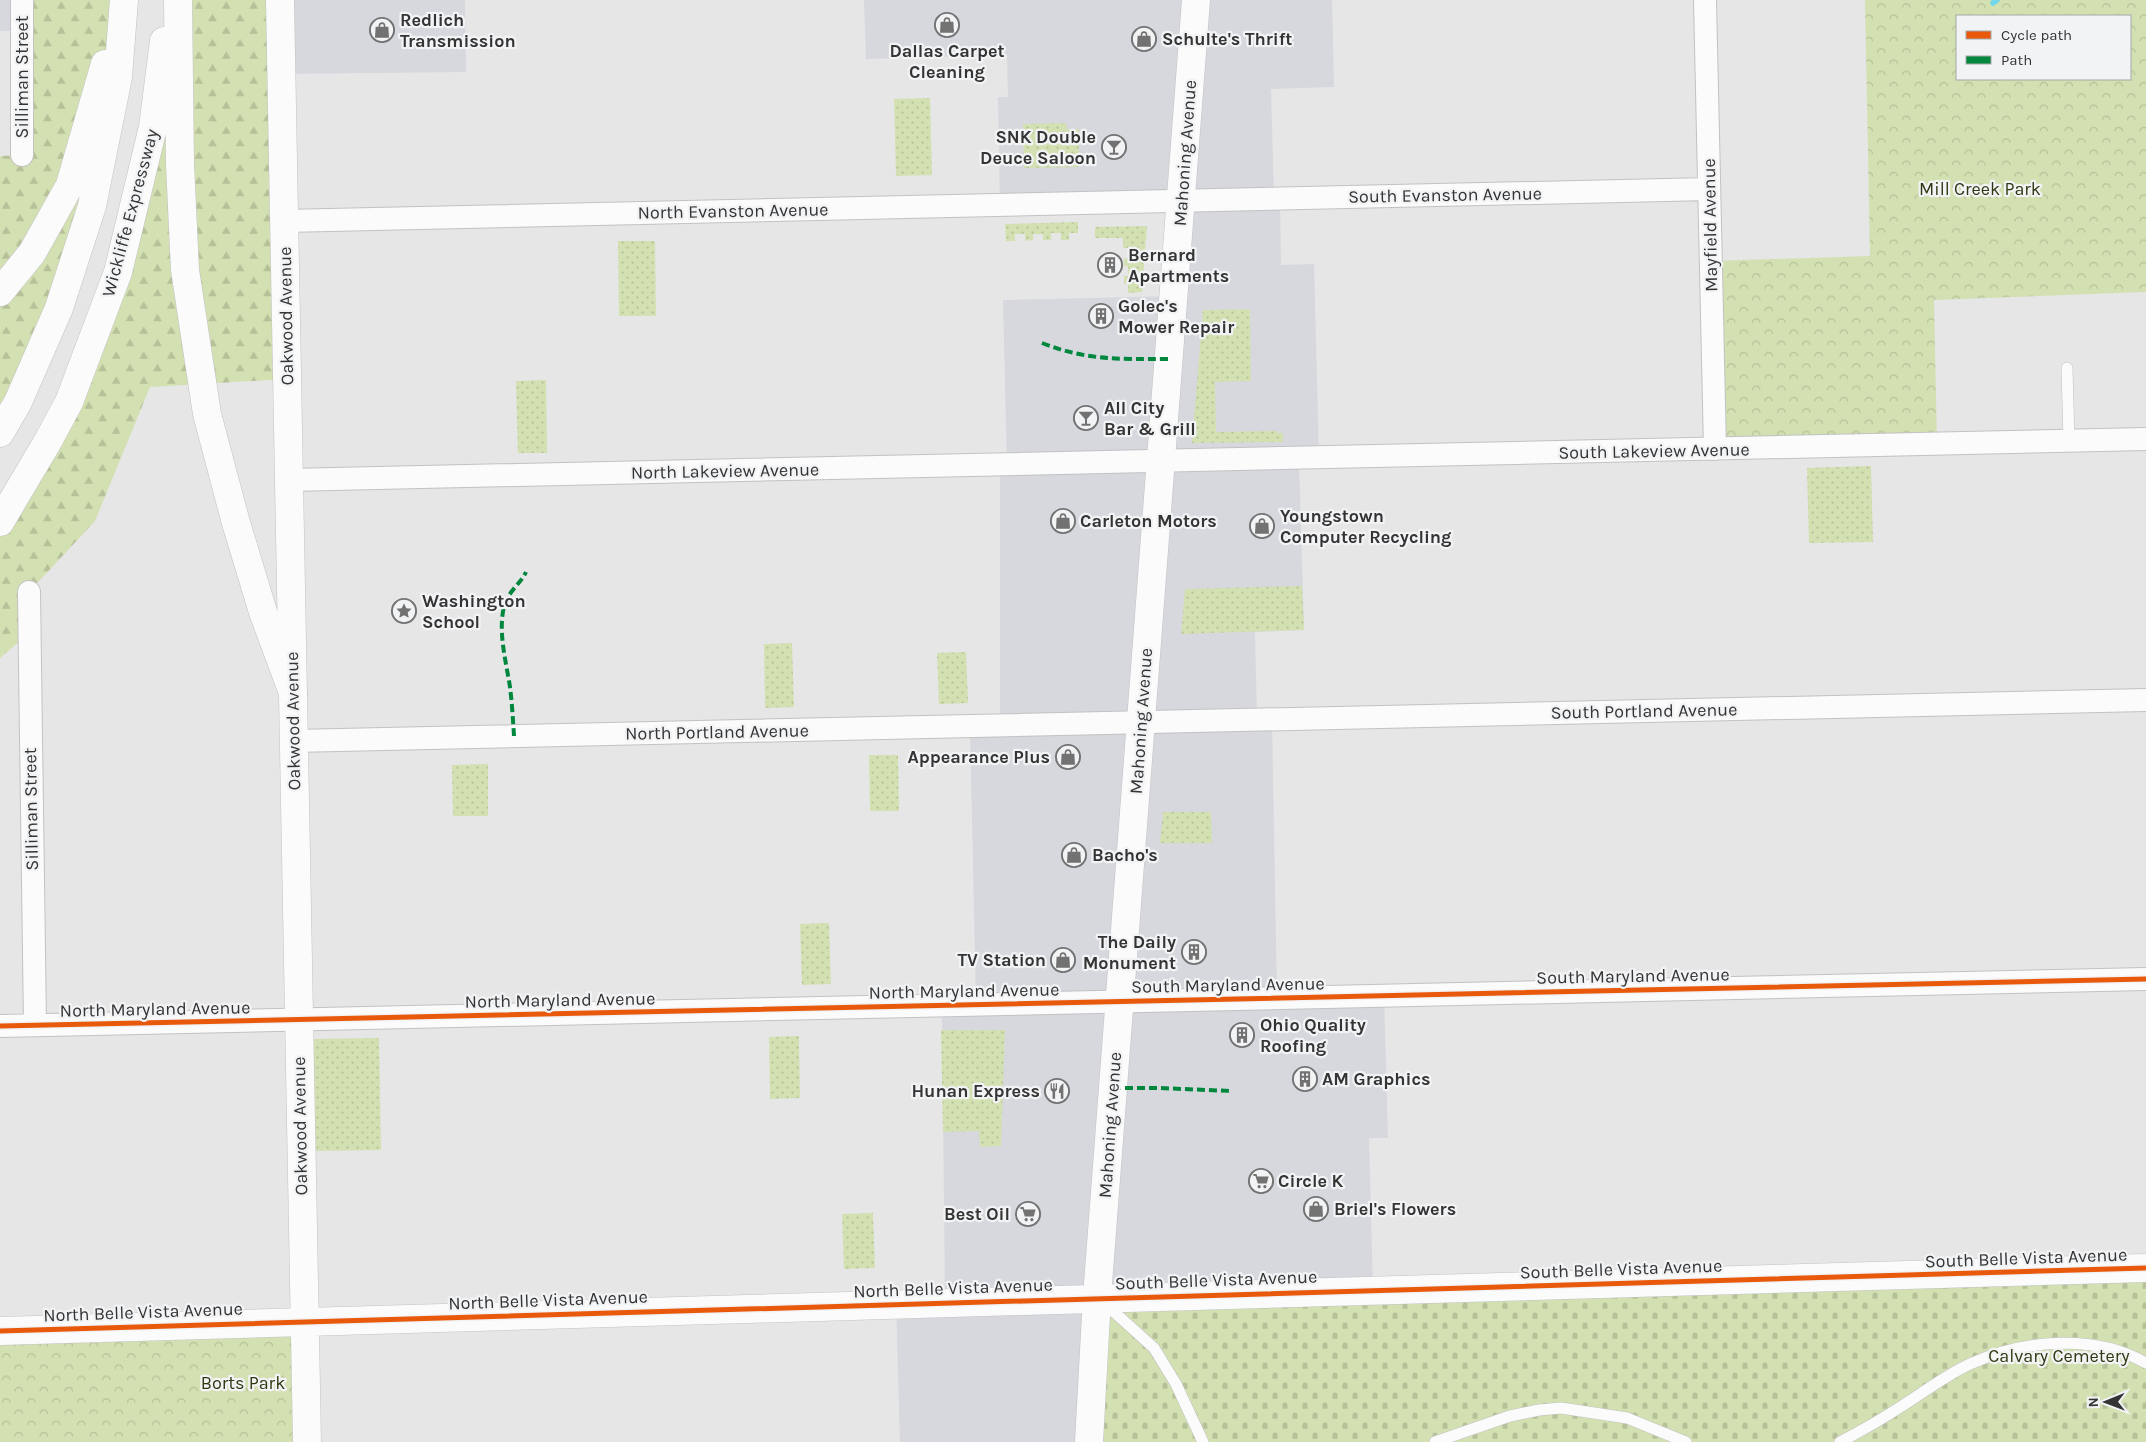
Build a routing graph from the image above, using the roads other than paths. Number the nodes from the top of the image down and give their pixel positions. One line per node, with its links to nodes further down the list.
1 (22, 0): 8 (street, Silliman Street)
2 (124, 0): 12 (main road); 14 (main road)
3 (170, 0): 20 (main road, Wickliffe Expressway)
4 (178, 0): 22 (main road)
5 (280, 0): 11 (main road, Oakwood Avenue)
6 (1196, 0): 10 (main road, Mahoning Avenue)
7 (1705, 0): 9 (street, Mayfield Avenue)
8 (22, 154)
9 (1709, 189): 10 (street, South Evanston Avenue); 17 (street, Mayfield Avenue)
10 (1181, 201): 11 (street, North Evanston Avenue); 18 (main road, Mahoning Avenue)
11 (284, 221): 19 (main road, Oakwood Avenue)
12 (0, 292)
13 (2067, 368): 16 (lane)
14 (0, 433)
15 (2146, 439): 16 (street, South Lakeview Avenue)
16 (2069, 441): 17 (street, South Lakeview Avenue)
17 (1715, 449): 18 (street, South Lakeview Avenue)
18 (1161, 462): 19 (street, North Lakeview Avenue); 24 (main road, Mahoning Avenue)
19 (289, 480): 22 (main road, Oakwood Avenue)
20 (0, 522)
21 (29, 592): 29 (street, Silliman Street)
22 (293, 693): 25 (main road, Oakwood Avenue)
23 (2146, 700): 24 (street, South Portland Avenue)
24 (1141, 723): 25 (street, North Portland Avenue); 27 (main road, Mahoning Avenue)
25 (293, 741): 28 (main road, Oakwood Avenue)
26 (2146, 979): 27 (street, South Maryland Avenue)
27 (1120, 1001): 28 (street, North Maryland Avenue); 32 (main road, Mahoning Avenue)
28 (299, 1020): 29 (street, North Maryland Avenue); 33 (main road, Oakwood Avenue)
29 (35, 1025): 30 (street, North Maryland Avenue)
30 (0, 1026)
31 (2146, 1268): 32 (main road, South Belle Vista Avenue)
32 (1097, 1297): 33 (main road, North Belle Vista Avenue); 37 (lane); 39 (main road, Mahoning Avenue)
33 (304, 1321): 34 (main road, North Belle Vista Avenue); 38 (main road, Oakwood Avenue)
34 (0, 1331)
35 (2146, 1363): 42 (lane)
36 (1670, 1438): 40 (lane); 41 (lane)
37 (1204, 1441)
38 (307, 1442)
39 (1089, 1442)
40 (1435, 1442)
41 (1686, 1442)
42 (1840, 1442)

